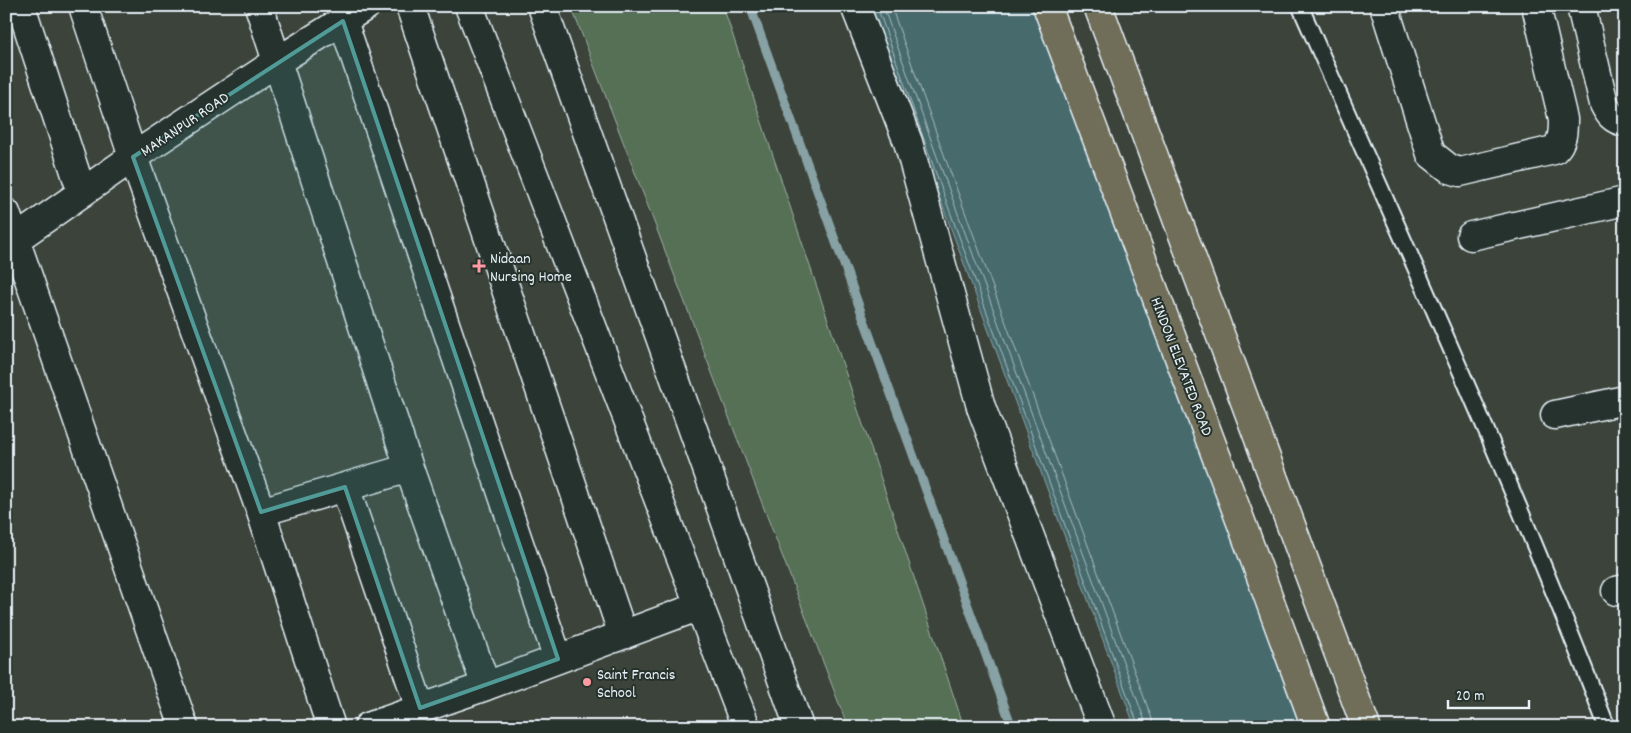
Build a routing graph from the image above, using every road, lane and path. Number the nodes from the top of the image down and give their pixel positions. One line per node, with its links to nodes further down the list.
1 (21, 6): 19 (street)
2 (83, 6): 18 (street)
3 (259, 6): 16 (street)
4 (366, 6): 15 (street, MAKANPUR ROAD)
5 (410, 6): 30 (street)
6 (469, 6): 29 (street)
7 (542, 6): 38 (street)
8 (855, 6): 39 (street)
9 (1047, 6): 40 (highway, HINDON ELEVATED ROAD)
10 (1098, 6): 41 (highway)
11 (1300, 6): 42 (lane)
12 (1384, 6): 13 (street)
13 (1536, 6)
14 (1580, 6): 17 (street)
15 (343, 20): 16 (street, MAKANPUR ROAD); 31 (street)
16 (278, 61): 18 (street, MAKANPUR ROAD); 26 (street)
17 (1625, 122)
18 (133, 157): 19 (street, MAKANPUR ROAD); 28 (street)
19 (82, 193): 23 (street, MAKANPUR ROAD)
20 (1625, 201): 22 (street)
21 (6, 212): 23 (street)
22 (1471, 236)
23 (11, 242): 34 (street)
24 (1625, 400): 25 (street)
25 (1556, 415)
26 (409, 468): 27 (street); 32 (street)
27 (345, 487): 28 (street); 33 (street)
28 (261, 512): 35 (street)
29 (700, 606): 30 (street); 37 (street)
30 (623, 635): 31 (street)
31 (558, 659): 32 (street)
32 (486, 686): 33 (street)
33 (420, 708): 36 (street)
34 (184, 727)
35 (331, 727)
36 (368, 727)
37 (746, 727)
38 (799, 727)
39 (1102, 727)
40 (1316, 727)
41 (1366, 727)
42 (1607, 727)

